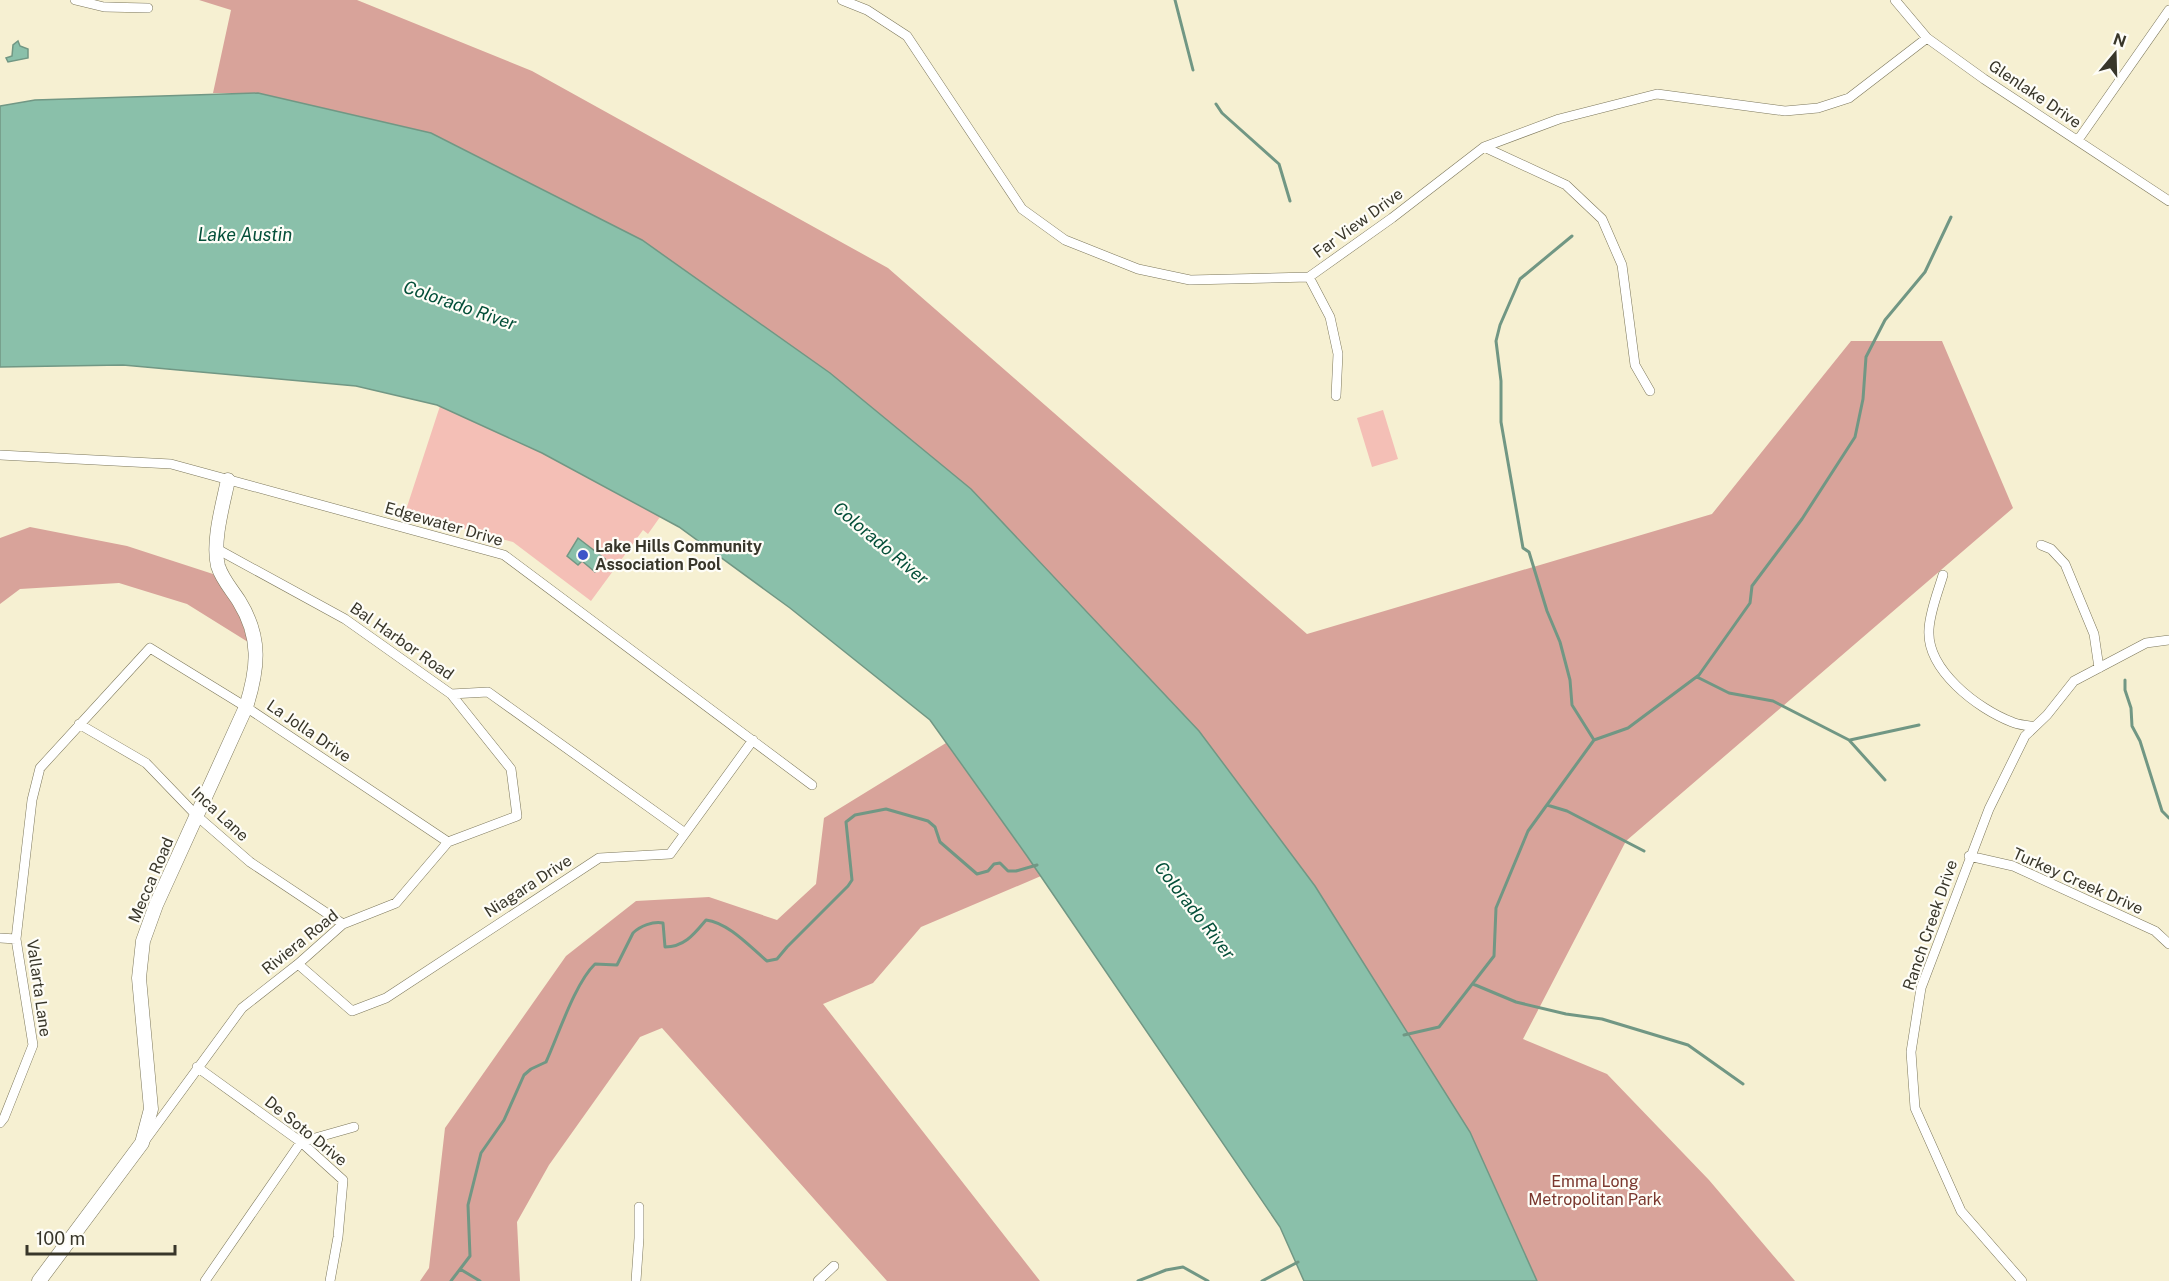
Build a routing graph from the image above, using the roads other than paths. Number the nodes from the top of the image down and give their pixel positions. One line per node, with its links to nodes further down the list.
1 (75, 0): 4 (street)
2 (842, 0): 10 (street, Far View Drive)
3 (1895, 0): 6 (street, Glenlake Drive)
4 (148, 8)
5 (2169, 10): 7 (street)
6 (1927, 38): 7 (street, Glenlake Drive); 8 (street, Far View Drive)
7 (2078, 140): 9 (street, Glenlake Drive)
8 (1484, 147): 10 (street, Far View Drive); 11 (street)
9 (2169, 201)
10 (1310, 277): 12 (street)
11 (1650, 391)
12 (1336, 396)
13 (0, 455): 14 (street, Edgewater Drive)
14 (228, 480): 16 (street, Mecca Road); 25 (street, Edgewater Drive)
15 (2041, 545): 20 (street)
16 (217, 549): 21 (street, Bal Harbor Road); 22 (street, Mecca Road)
17 (1942, 575): 24 (street)
18 (2169, 640): 20 (street, Ranch Creek Drive)
19 (150, 648): 22 (street, La Jolla Drive); 23 (street, Vallarta Lane)
20 (2099, 668): 24 (street, Ranch Creek Drive)
21 (451, 694): 28 (street, Bal Harbor Road); 29 (street, Riviera Road)
22 (246, 707): 27 (street, Mecca Road); 29 (street, La Jolla Drive)
23 (79, 724): 27 (street, Inca Lane); 33 (street, Vallarta Lane)
24 (2034, 727): 30 (street, Ranch Creek Drive)
25 (753, 740): 26 (street, Edgewater Drive); 28 (street, Niagara Drive)
26 (812, 785)
27 (197, 816): 31 (street, Inca Lane); 40 (street, Mecca Road)
28 (685, 833): 35 (street, Niagara Drive)
29 (448, 842): 31 (street, Riviera Road)
30 (1969, 856): 34 (street, Turkey Creek Drive); 48 (street, Ranch Creek Drive)
31 (343, 924): 35 (street, Riviera Road)
32 (0, 938): 33 (street)
33 (16, 939): 37 (street, Vallarta Lane)
34 (2169, 944)
35 (298, 964): 36 (street, Riviera Road)
36 (197, 1067): 39 (street, De Soto Drive); 40 (street, Riviera Road)
37 (0, 1123)
38 (354, 1127): 39 (street)
39 (301, 1142): 44 (street); 45 (street, De Soto Drive)
40 (142, 1143): 43 (street, Mecca Road)
41 (639, 1207): 46 (street)
42 (834, 1266): 47 (street)
43 (39, 1281)
44 (205, 1281)
45 (330, 1281)
46 (636, 1281)
47 (818, 1281)
48 (2022, 1281)

